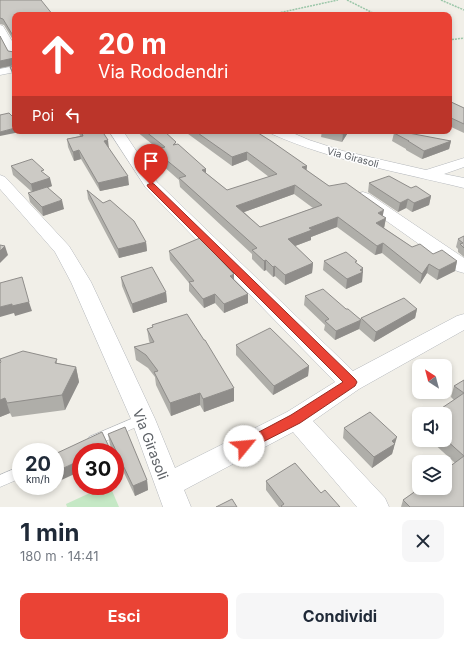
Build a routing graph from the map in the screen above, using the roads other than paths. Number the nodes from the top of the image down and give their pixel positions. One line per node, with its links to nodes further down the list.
1 (0, 28): 2 (street)
2 (12, 50)
3 (12, 70): 4 (street)
4 (0, 72)
5 (118, 134): 14 (street)
6 (286, 134): 8 (street, Via Girasoli)
7 (464, 162): 8 (street)
8 (428, 174): 10 (street, Via Girasoli)
9 (0, 180): 15 (street, Via Girasoli)
10 (464, 183)
11 (352, 189): 12 (street)
12 (464, 267)
13 (464, 321): 14 (street)
14 (351, 382): 16 (street, Via Girasoli)
15 (143, 419): 17 (lane); 20 (street, Via Girasoli)
16 (296, 419): 20 (street, Via Girasoli); 21 (street)
17 (86, 443)
18 (12, 476): 19 (lane)
19 (0, 481)
20 (172, 496)
21 (376, 507)

